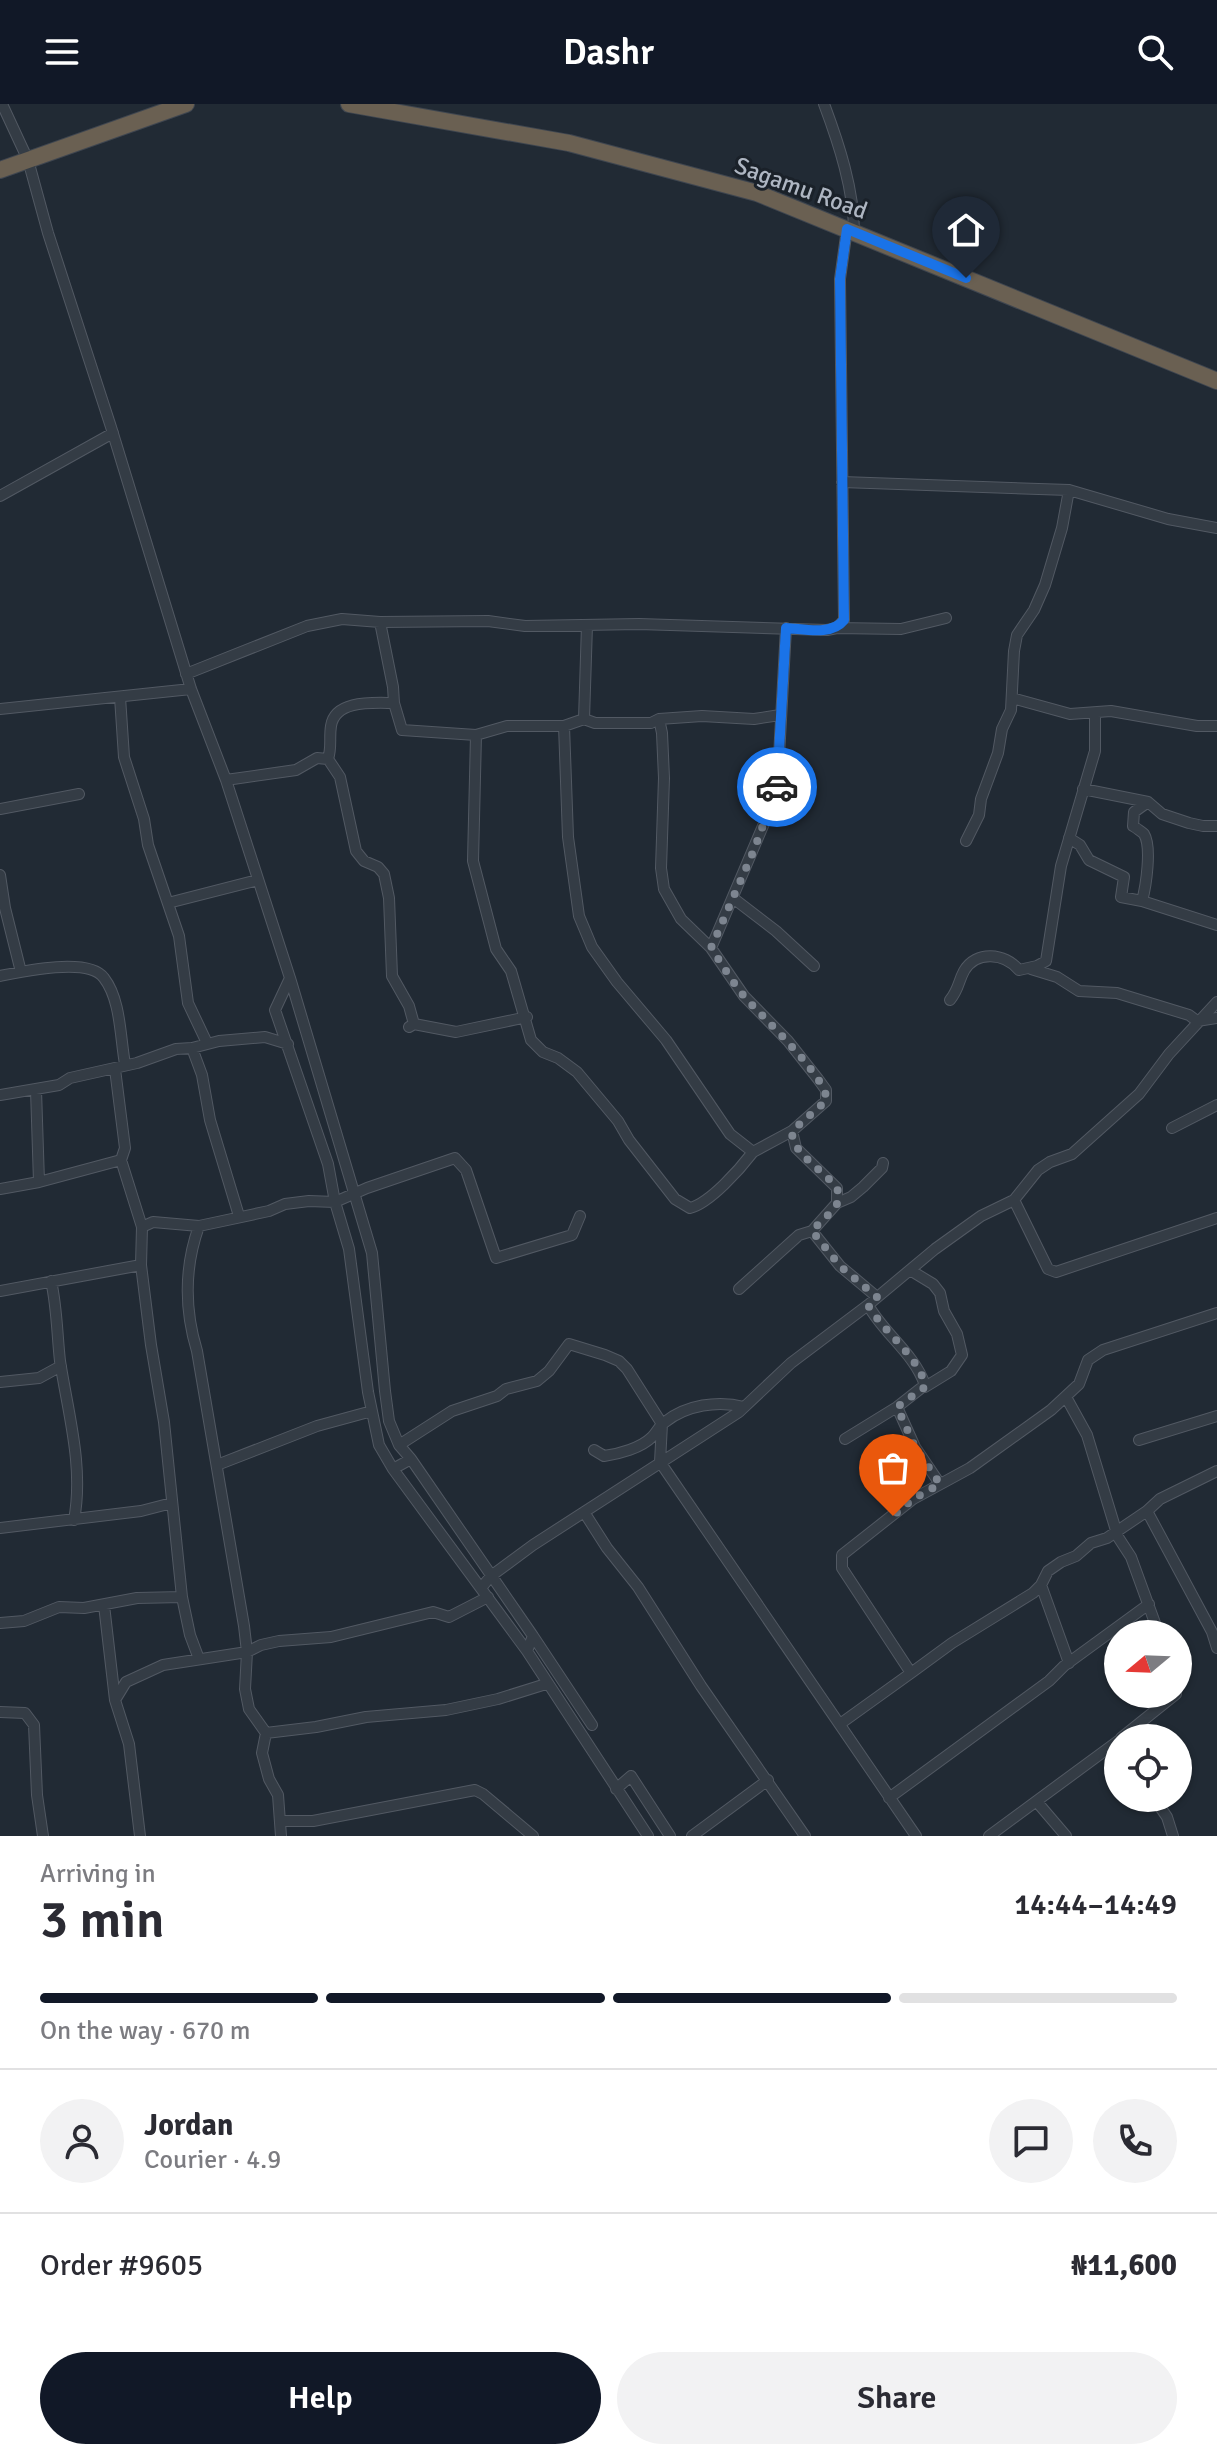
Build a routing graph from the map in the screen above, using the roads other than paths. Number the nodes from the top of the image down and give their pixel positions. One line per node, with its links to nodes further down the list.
1 (2, 104): 5 (street)
2 (186, 104): 5 (highway)
3 (349, 104): 7 (highway, Sagamu Road)
4 (824, 104): 7 (street)
5 (28, 160): 6 (highway); 9 (street)
6 (0, 170)
7 (850, 231): 8 (highway, Sagamu Road); 10 (street)
8 (1217, 381)
9 (113, 433): 12 (street); 19 (street)
10 (842, 482): 11 (street); 18 (street)
11 (1069, 490): 13 (street); 22 (street)
12 (0, 496)
13 (1217, 528)
14 (946, 618): 18 (street)
15 (380, 622): 16 (street); 19 (street); 23 (street)
16 (587, 625): 17 (street); 27 (street)
17 (786, 628): 18 (street); 26 (street)
18 (837, 628)
19 (186, 674): 20 (street)
20 (191, 689): 21 (street); 33 (street)
21 (120, 697): 24 (street); 45 (street)
22 (1012, 698): 25 (street); 40 (street)
23 (394, 703): 31 (street); 32 (street)
24 (0, 709)
25 (1095, 714): 30 (street); 34 (street)
26 (780, 715): 28 (street); 43 (street)
27 (584, 719): 28 (street); 29 (street)
28 (659, 719): 47 (street)
29 (564, 726): 31 (street); 67 (street)
30 (1217, 726)
31 (476, 735): 55 (street)
32 (328, 759): 33 (street); 55 (street)
33 (226, 780): 42 (street)
34 (1083, 789): 36 (street); 39 (street)
35 (79, 794): 37 (street)
36 (1148, 802): 38 (street); 44 (street)
37 (0, 809)
38 (1217, 826)
39 (1069, 838): 44 (street); 49 (street)
40 (966, 841)
41 (0, 875): 50 (street)
42 (258, 880): 45 (street); 52 (street)
43 (733, 898): 47 (street); 48 (street)
44 (1142, 901): 46 (street)
45 (168, 903): 58 (street)
46 (1217, 925)
47 (711, 948): 66 (street)
48 (814, 966)
49 (1029, 969): 53 (street); 57 (street)
50 (21, 972): 51 (street); 61 (street)
51 (0, 976)
52 (290, 978): 59 (street); 72 (street)
53 (950, 1000)
54 (1217, 1002): 57 (street)
55 (527, 1017): 67 (street)
56 (1217, 1018): 57 (street)
57 (1197, 1021): 73 (street)
58 (207, 1043): 59 (street); 60 (street)
59 (288, 1044): 74 (street)
60 (192, 1048): 61 (street); 76 (street)
61 (120, 1066): 62 (street); 68 (street)
62 (36, 1090): 63 (street); 70 (street)
63 (0, 1095)
64 (1217, 1105): 65 (street)
65 (1172, 1128)
66 (792, 1131): 67 (street); 75 (street)
67 (753, 1152)
68 (121, 1160): 70 (street); 80 (street)
69 (883, 1163): 75 (street)
70 (39, 1182): 71 (street)
71 (0, 1189)
72 (354, 1194): 74 (street); 77 (street); 101 (street)
73 (1014, 1200): 78 (street); 83 (street)
74 (335, 1202): 76 (street); 96 (street)
75 (837, 1203): 81 (street)
76 (239, 1216): 79 (street)
77 (580, 1216)
78 (1217, 1218)
79 (199, 1226): 80 (street); 105 (street)
80 (142, 1227): 82 (street)
81 (812, 1231): 85 (street); 87 (street)
82 (141, 1265): 84 (street); 109 (street)
83 (910, 1270): 87 (street); 92 (street)
84 (51, 1281): 86 (street); 90 (street)
85 (739, 1289)
86 (0, 1291)
87 (877, 1297): 88 (street)
88 (868, 1305): 92 (street); 94 (street)
89 (1217, 1313): 93 (street)
90 (61, 1366): 91 (street); 112 (street)
91 (0, 1382)
92 (925, 1387): 95 (street)
93 (1066, 1397): 108 (street); 114 (street)
94 (744, 1407): 98 (street); 104 (street)
95 (897, 1407): 99 (street); 108 (street)
96 (372, 1411): 105 (street); 106 (street)
97 (1217, 1416): 100 (street)
98 (662, 1424): 101 (street); 102 (street); 104 (street)
99 (845, 1439)
100 (1139, 1440)
101 (399, 1445): 103 (street)
102 (594, 1450)
103 (411, 1459): 106 (street); 115 (street)
104 (660, 1462): 111 (street); 134 (street)
105 (217, 1465): 126 (street)
106 (393, 1469): 117 (street)
107 (1217, 1471): 110 (street)
108 (940, 1484): 129 (street)
109 (172, 1503): 112 (street); 118 (street)
110 (1147, 1511): 114 (street); 124 (street)
111 (584, 1512): 115 (street); 139 (street)
112 (74, 1520): 113 (street)
113 (0, 1528)
114 (1118, 1530): 116 (street); 119 (street)
115 (491, 1576): 117 (street); 123 (street)
116 (1041, 1585): 128 (street); 129 (street)
117 (484, 1592): 125 (street); 126 (street)
118 (182, 1597): 120 (street); 127 (street)
119 (1149, 1604): 121 (street); 128 (street)
120 (104, 1605): 122 (street); 131 (street)
121 (1154, 1620)
122 (0, 1623)
123 (533, 1636): 125 (street); 136 (street)
124 (1217, 1648)
125 (527, 1651): 130 (street)
126 (247, 1652): 127 (street); 137 (street)
127 (199, 1659): 131 (street)
128 (1069, 1663): 141 (street)
129 (911, 1673): 134 (street)
130 (546, 1684): 137 (street); 140 (street)
131 (115, 1700): 146 (street)
132 (1157, 1708): 135 (street)
133 (0, 1712): 145 (street)
134 (840, 1724): 141 (street)
135 (1138, 1724)
136 (592, 1725)
137 (266, 1733): 144 (street)
138 (1104, 1752): 142 (street)
139 (768, 1780): 151 (street); 152 (street)
140 (616, 1789): 149 (street); 150 (street)
141 (889, 1798): 153 (street)
142 (1037, 1802): 154 (street); 155 (street)
143 (1164, 1812): 156 (street)
144 (282, 1821): 147 (street); 148 (street)
145 (43, 1836)
146 (140, 1836)
147 (281, 1836)
148 (533, 1836)
149 (648, 1836)
150 (670, 1836)
151 (692, 1836)
152 (805, 1836)
153 (916, 1836)
154 (989, 1836)
155 (1066, 1836)
156 (1173, 1836)

